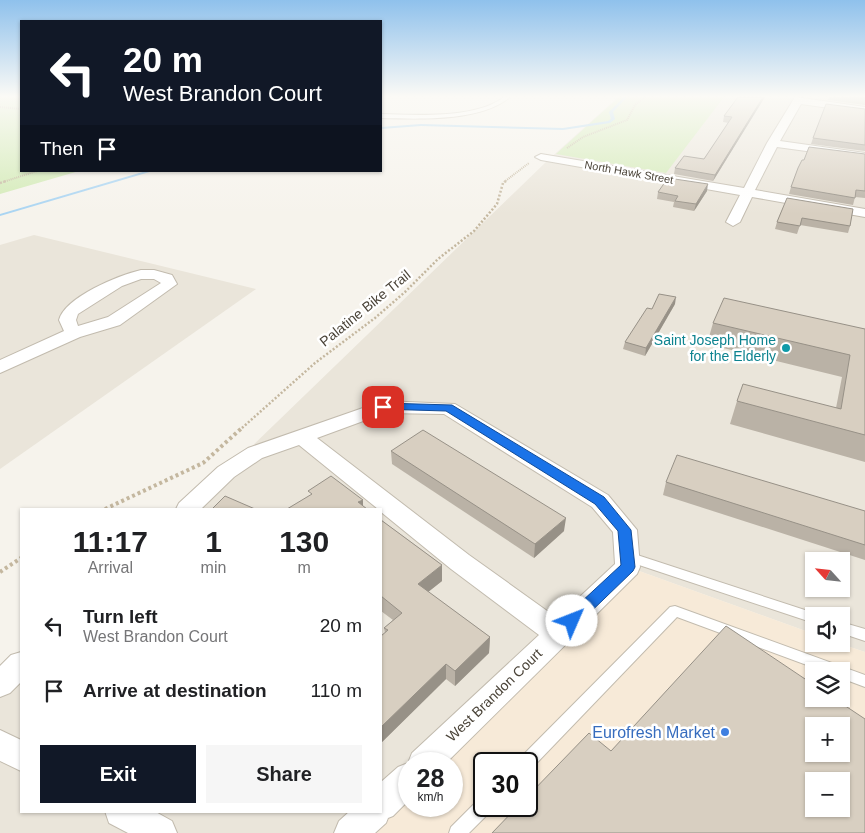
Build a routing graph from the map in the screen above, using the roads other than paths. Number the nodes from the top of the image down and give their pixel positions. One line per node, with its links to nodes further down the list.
1 (778, 136): 2 (street)
2 (774, 143): 3 (street); 5 (street)
3 (865, 156)
4 (541, 157): 5 (street, North Hawk Street)
5 (748, 193): 6 (street, North Hawk Street); 7 (street)
6 (865, 213)
7 (733, 222)
8 (74, 333): 8 (street); 9 (street)
9 (0, 367)
10 (301, 436): 11 (street, West Brandon Court); 12 (street, West Brandon Court); 15 (street)
11 (188, 508)
12 (627, 557): 13 (lane); 15 (street, West Brandon Court)
13 (805, 615)
14 (850, 630): 16 (lane)
15 (558, 634): 23 (street, West Brandon Court)
16 (865, 635)
17 (813, 662): 24 (lane)
18 (20, 665): 21 (street)
19 (850, 676): 20 (lane)
20 (865, 681)
21 (0, 684)
22 (0, 744): 25 (street)
23 (435, 752)
24 (537, 752)
25 (20, 755)
26 (398, 788): 27 (street)
27 (382, 803)
28 (125, 813): 31 (street)
29 (372, 813): 32 (street)
30 (473, 817): 33 (lane)
31 (160, 833)
32 (351, 833)
33 (457, 833)

